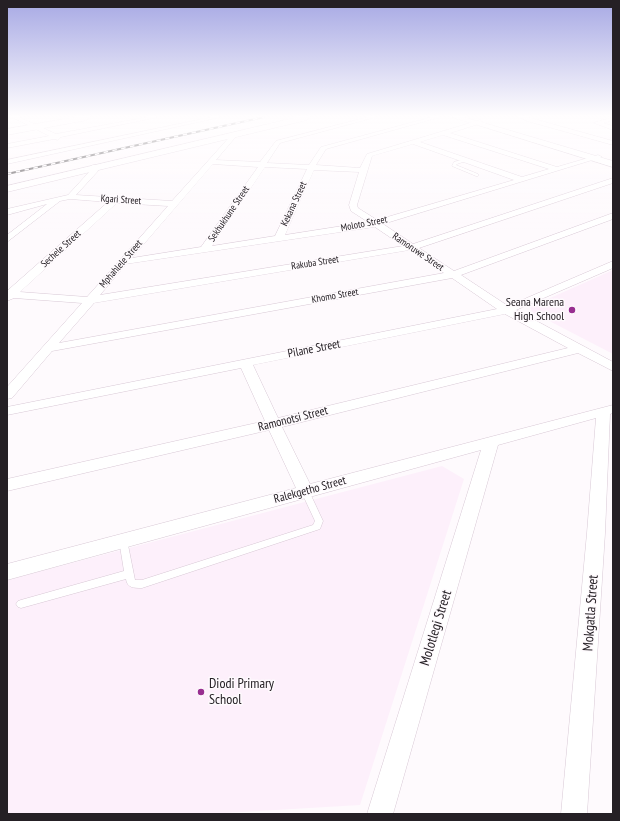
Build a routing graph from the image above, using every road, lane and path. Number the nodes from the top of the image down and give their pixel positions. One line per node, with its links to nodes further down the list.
1 (37, 155): 12 (street)
2 (142, 155): 16 (street)
3 (217, 155): 13 (street, Mphahlele Street)
4 (269, 155): 15 (street, Sekhukhune Street)
5 (318, 155): 17 (street, Kekana Street)
6 (370, 155): 19 (street, Ramoruwe Street)
7 (452, 155): 11 (street)
8 (513, 155): 18 (street)
9 (589, 155): 10 (street)
10 (595, 157): 14 (street); 18 (street, Moloto Street)
11 (465, 160): 20 (lane); 21 (street)
12 (7, 162)
13 (211, 162): 15 (street); 28 (street, Mphahlele Street)
14 (613, 163)
15 (262, 165): 17 (street); 36 (street, Sekhukhune Street)
16 (93, 167): 23 (street); 24 (street)
17 (311, 168): 19 (street); 33 (street, Kekana Street)
18 (556, 169): 21 (street, Moloto Street)
19 (363, 170): 32 (street, Ramoruwe Street)
20 (477, 175)
21 (522, 180): 32 (street, Moloto Street)
22 (613, 180): 35 (street, Rakuba Street)
23 (7, 189)
24 (70, 197): 25 (street, Kgari Street); 26 (street, Kgari Street)
25 (60, 198): 27 (street, Kgari Street); 29 (street)
26 (114, 200): 28 (street, Kgari Street); 40 (street, Sechele Street)
27 (41, 203): 29 (street); 30 (street, Kgari Street)
28 (173, 204): 37 (street, Mphahlele Street)
29 (50, 206): 34 (street)
30 (7, 212)
31 (613, 216): 39 (street, Khomo Street)
32 (375, 224): 33 (street, Moloto Street); 35 (street, Ramoruwe Street)
33 (279, 238): 36 (street, Moloto Street)
34 (7, 239)
35 (412, 247): 39 (street, Ramoruwe Street); 41 (street, Rakuba Street)
36 (205, 249): 37 (street, Moloto Street)
37 (123, 262): 41 (street, Mphahlele Street)
38 (613, 264): 42 (street, Pilane Street)
39 (452, 275): 42 (street, Ramoruwe Street); 43 (street, Khomo Street)
40 (9, 295): 41 (street, Rakuba Street)
41 (90, 300): 43 (street, Mphahlele Street)
42 (507, 310): 44 (street, Ramoruwe Street); 45 (street, Pilane Street)
43 (50, 348): 47 (street, Mphahlele Street)
44 (579, 349): 46 (street, Ramoruwe Street); 50 (street, Ramonotsi Street)
45 (245, 362): 49 (street, Pilane Street); 50 (street)
46 (613, 367)
47 (7, 395)
48 (608, 410): 51 (street, Ralekgetho Street); 59 (street, Mokgatla Street)
49 (7, 411)
50 (274, 424): 52 (street, Ramonotsi Street); 53 (street)
51 (492, 442): 53 (street, Ralekgetho Street); 58 (street, Molotlegi Street)
52 (7, 485)
53 (305, 491): 54 (street, Ralekgetho Street); 56 (lane)
54 (123, 540): 55 (street, Ralekgetho Street); 56 (lane)
55 (7, 572)
56 (129, 574): 57 (lane)
57 (21, 604)
58 (380, 814)
59 (574, 814)

